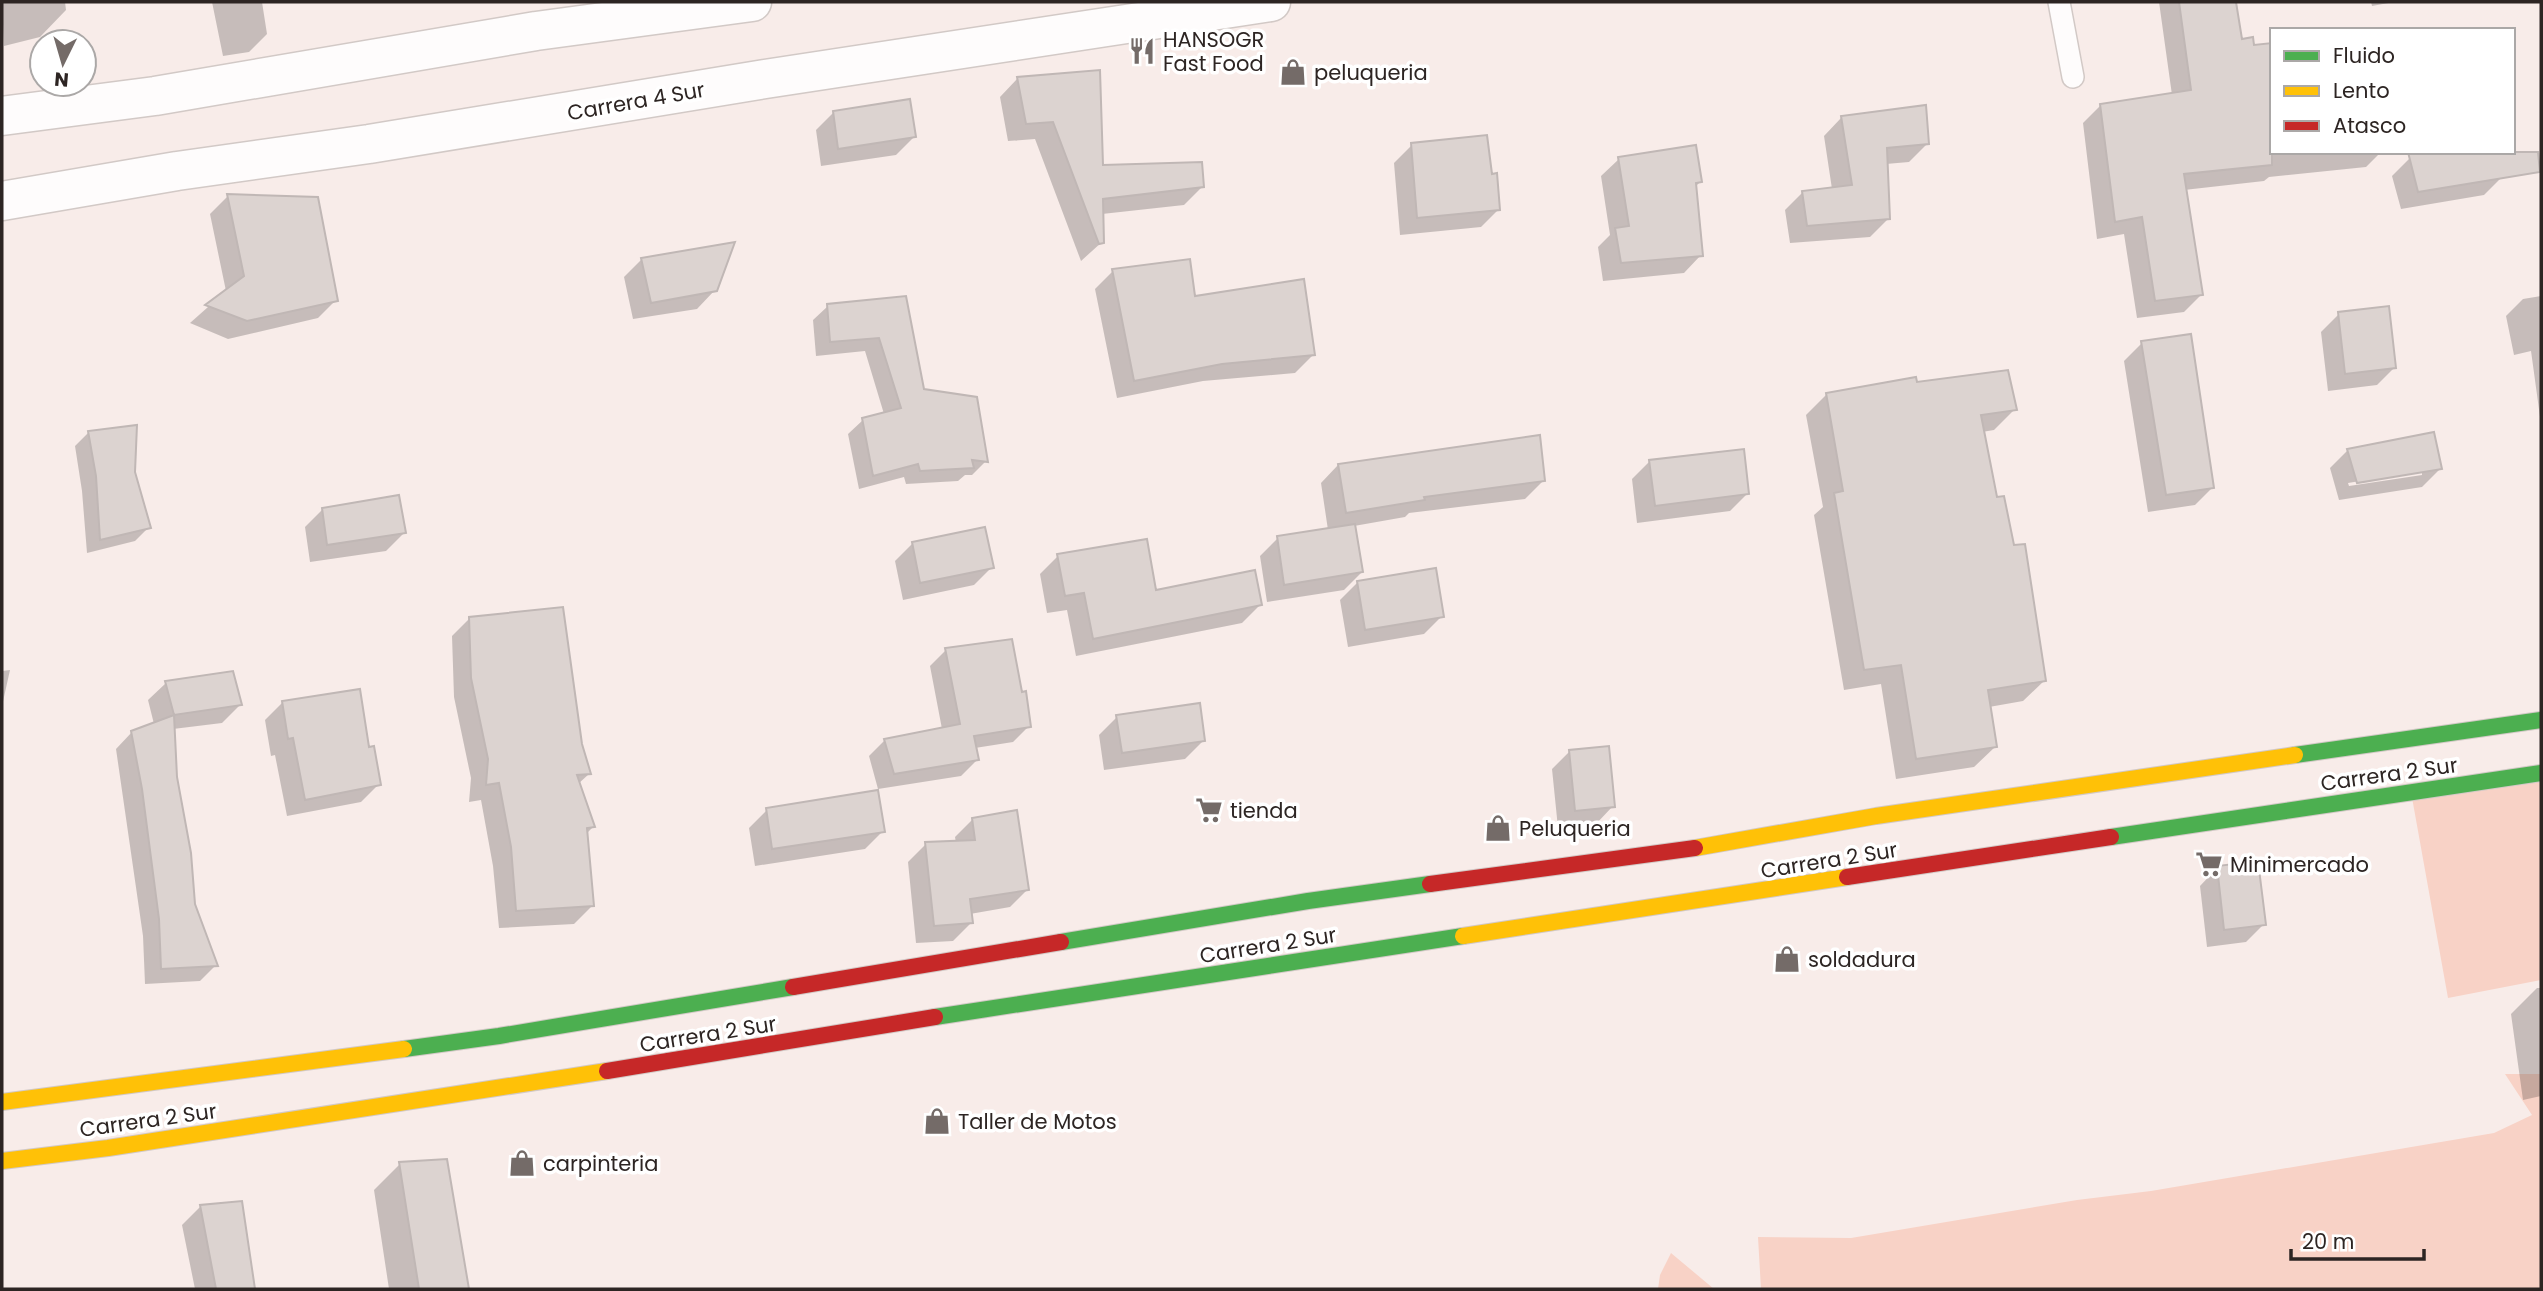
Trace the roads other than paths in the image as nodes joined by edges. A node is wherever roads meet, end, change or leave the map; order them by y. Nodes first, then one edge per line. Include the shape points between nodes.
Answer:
1 (752, 2) edge
2 (1271, 2) edge
3 (2059, 2) edge
4 (2073, 77) dead end
5 (2, 116) edge
6 (2, 201) edge
7 (2541, 720) edge
8 (2541, 772) edge
9 (2, 1102) edge
10 (2, 1161) edge

1 - 5 street via 536,31 155,96
2 - 6 street, Carrera 4 Sur
3 - 4 lane
7 - 9 street, Carrera 2 Sur via 2342,754 2274,759 1876,816 1670,852 1308,901 1175,929 499,1036
8 - 10 street, Carrera 2 Sur via 2350,793 1183,974 506,1088

